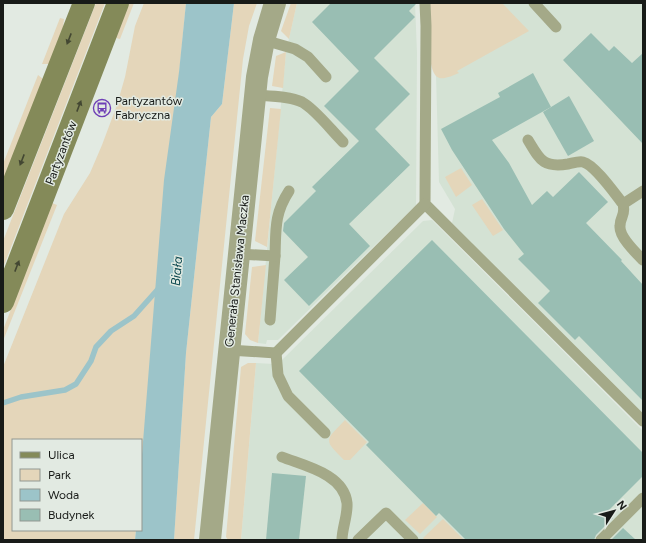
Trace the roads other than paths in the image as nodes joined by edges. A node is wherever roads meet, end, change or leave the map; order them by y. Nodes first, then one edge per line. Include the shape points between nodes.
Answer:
1 (84, 3) edge
2 (118, 3) edge
3 (275, 3) edge
4 (425, 3) edge
5 (534, 3) edge
6 (556, 27) dead end
7 (264, 40) junction
8 (326, 78) dead end
9 (255, 95) junction
10 (528, 140) dead end
11 (343, 142) dead end
12 (289, 191) dead end
13 (643, 191) edge
14 (426, 204) junction
15 (623, 204) junction
16 (3, 209) edge
17 (239, 254) junction
18 (275, 256) junction
19 (643, 260) edge
20 (3, 302) edge
21 (270, 320) dead end
22 (229, 350) junction
23 (276, 353) junction
24 (643, 421) edge
25 (324, 433) dead end
26 (282, 457) dead end
27 (643, 498) edge
28 (210, 540) edge
29 (342, 540) edge
30 (358, 540) edge
31 (413, 540) edge
32 (601, 540) edge

1 -> 16 main road
20 -> 2 main road, Partyzantów
3 - 7 street, Generała Stanisława Maczka
4 - 14 lane
5 - 6 lane
7 - 8 lane via 296,49 308,57
7 - 9 street, Generała Stanisława Maczka
9 - 11 lane via 302,102
9 - 17 street, Generała Stanisława Maczka
10 - 15 lane via 545,163 555,166 583,162 592,166
12 - 18 lane via 279,210
13 - 15 lane
14 - 23 lane
14 - 24 lane
15 - 19 lane via 625,212 620,226 622,235
17 - 18 lane
17 - 22 street, Generała Stanisława Maczka
18 - 21 lane
22 - 23 lane
22 - 28 street, Generała Stanisława Maczka
23 - 25 lane via 278,375 288,396
26 - 29 lane via 328,475 342,488 347,504
27 - 32 lane
30 - 31 lane via 386,513

